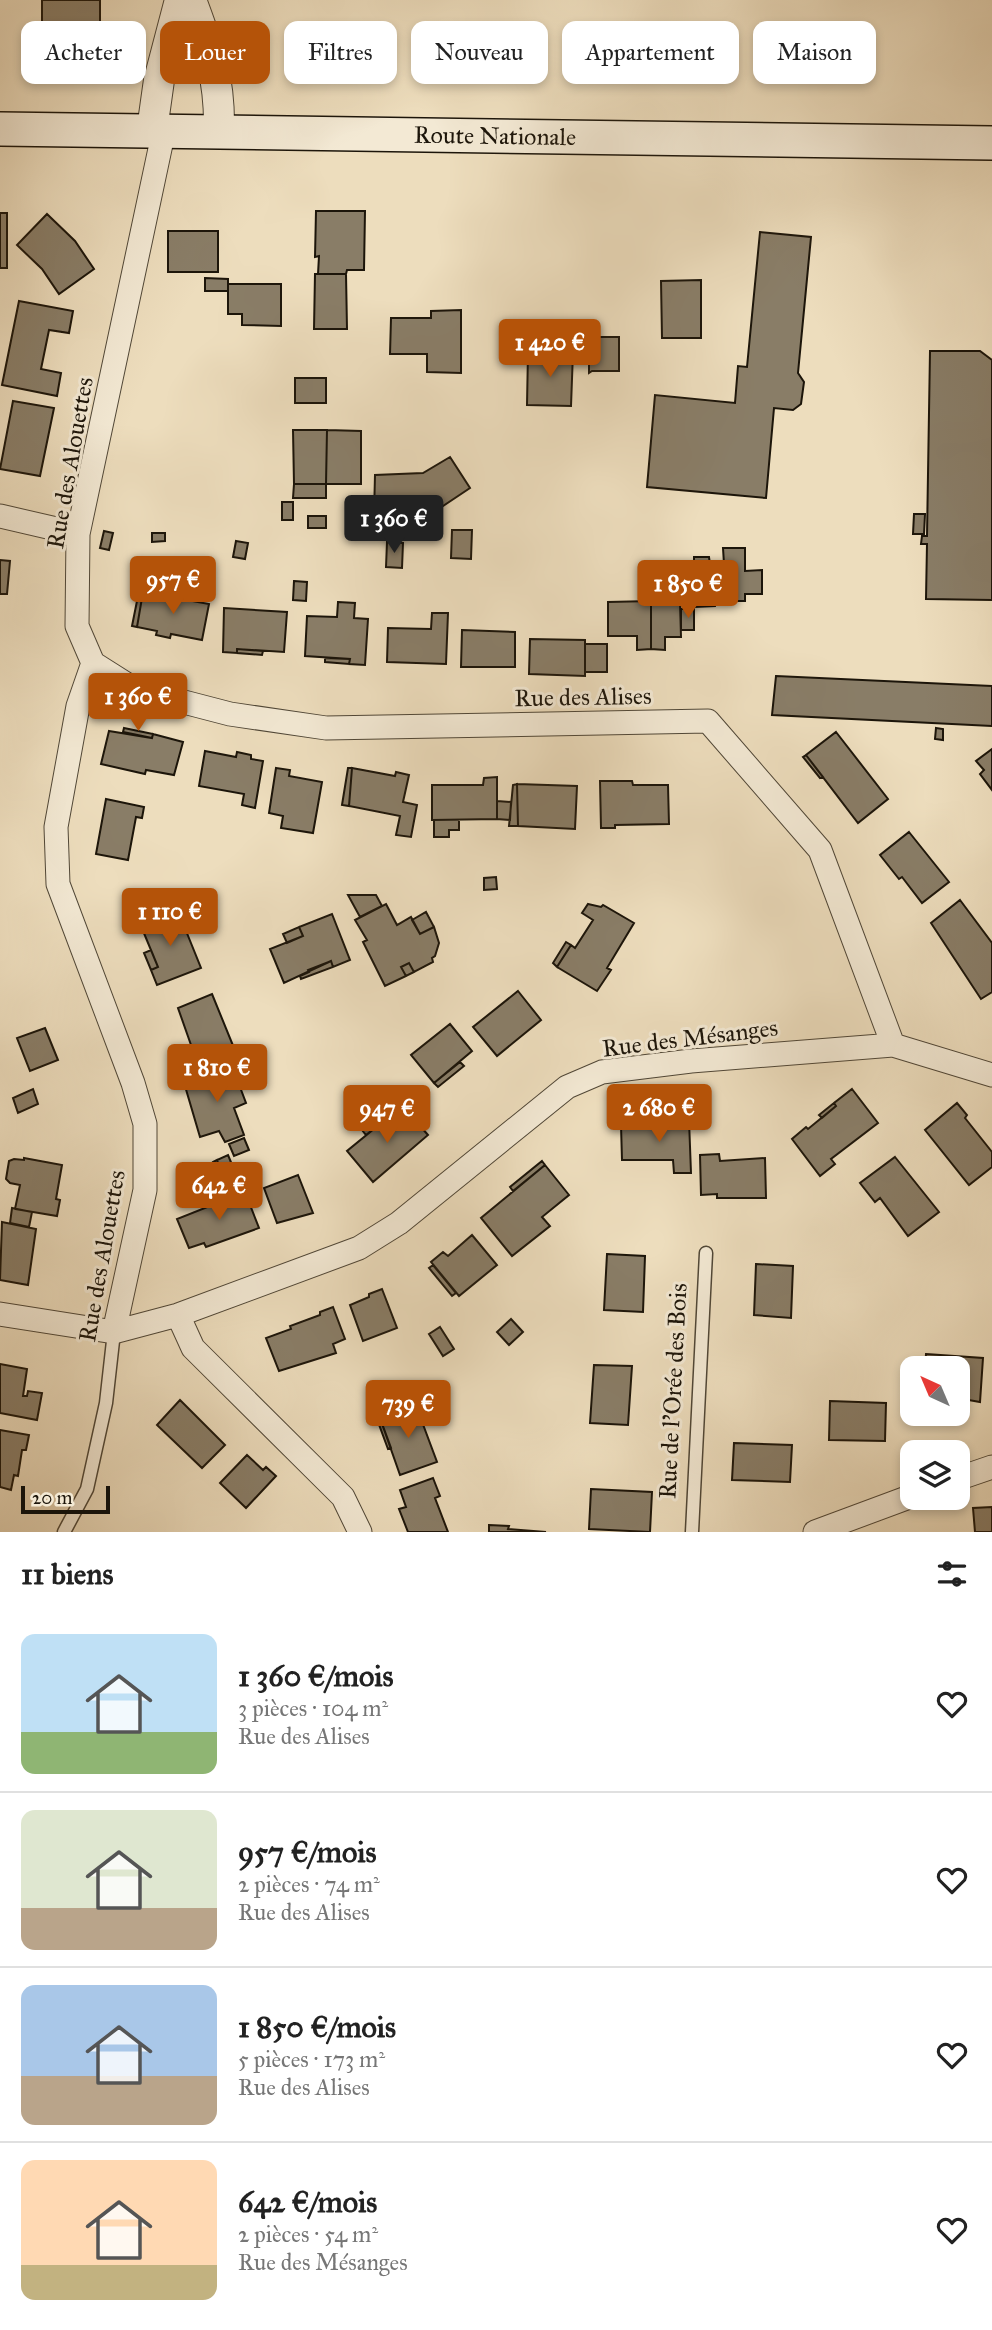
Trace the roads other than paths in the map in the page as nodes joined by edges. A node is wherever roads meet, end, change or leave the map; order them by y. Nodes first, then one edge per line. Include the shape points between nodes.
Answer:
1 (180, 0) edge
2 (191, 0) edge
3 (0, 129) edge
4 (158, 130) junction
5 (219, 130) junction
6 (992, 143) edge
7 (0, 516) edge
8 (78, 534) junction
9 (93, 663) junction
10 (893, 1045) junction
11 (992, 1076) edge
12 (706, 1252) dead end
13 (0, 1314) edge
14 (178, 1315) junction
15 (114, 1332) junction
16 (992, 1466) edge
17 (970, 1474) edge
18 (900, 1500) edge
19 (64, 1532) edge
20 (360, 1532) edge
21 (692, 1532) edge
22 (815, 1532) edge

1 - 4 street via 159,80
2 - 5 street via 217,81
3 - 4 main road, Route Nationale
4 - 5 main road, Route Nationale
4 - 8 street, Rue des Alouettes
5 - 6 main road, Route Nationale
7 - 8 street
8 - 9 street, Rue des Alouettes via 77,626
9 - 10 street, Rue des Alises via 134,689 230,714 326,728 708,721 820,850
9 - 15 street, Rue des Alouettes via 78,706 56,827 58,884 145,1124 145,1190
10 - 11 street, Rue des Mésanges
10 - 14 street, Rue des Mésanges via 602,1072 568,1087 399,1223 359,1248
12 - 21 lane, Rue de l'Orée des Bois
13 - 15 street, Rue des Mésanges
14 - 15 street, Rue des Mésanges
14 - 20 street via 193,1348 343,1497
15 - 19 lane, Rue des Alouettes via 106,1403 87,1489
16 - 17 street
18 - 22 street

